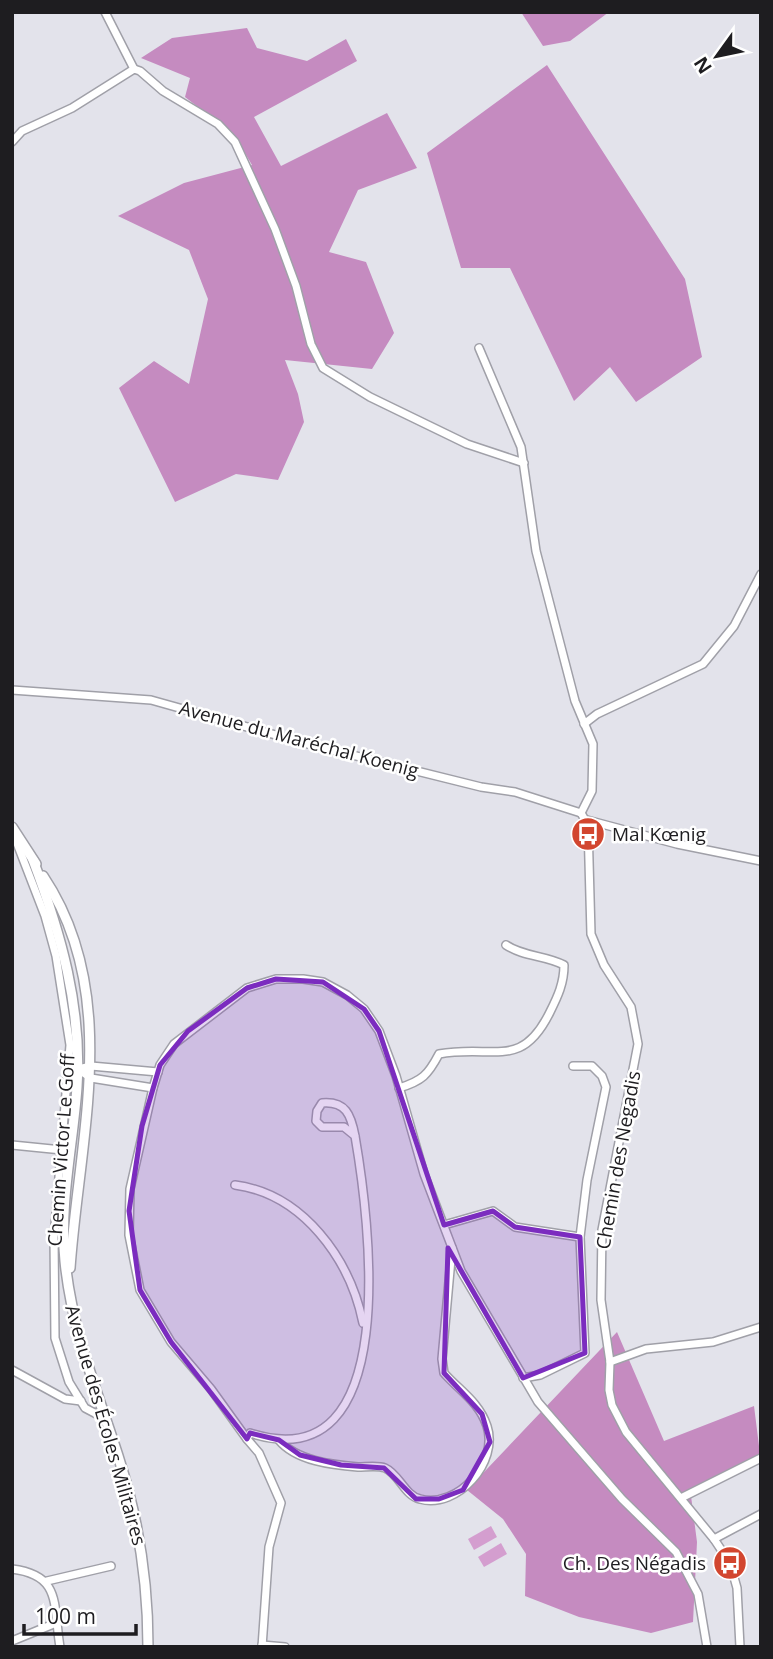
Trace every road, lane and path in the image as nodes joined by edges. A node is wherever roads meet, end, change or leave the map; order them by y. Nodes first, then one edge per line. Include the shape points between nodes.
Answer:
1 (105, 12) edge
2 (134, 69) junction
3 (12, 142) edge
4 (479, 348) dead end
5 (524, 463) junction
6 (761, 574) edge
7 (12, 690) edge
8 (584, 724) junction
9 (584, 816) junction
10 (12, 829) edge
11 (33, 860) junction
12 (761, 861) edge
13 (506, 945) dead end
14 (91, 1066) junction
15 (573, 1066) dead end
16 (78, 1069) junction
17 (158, 1072) junction
18 (91, 1078) junction
19 (153, 1088) junction
20 (399, 1088) junction
21 (355, 1136) junction
22 (12, 1145) edge
23 (62, 1150) junction
24 (235, 1185) dead end
25 (444, 1225) junction
26 (580, 1237) junction
27 (452, 1247) junction
28 (68, 1287) junction
29 (761, 1328) edge
30 (365, 1335) junction
31 (610, 1362) junction
32 (12, 1370) edge
33 (523, 1378) junction
34 (81, 1401) junction
35 (104, 1418) junction
36 (247, 1439) junction
37 (279, 1440) junction
38 (761, 1458) edge
39 (681, 1498) junction
40 (761, 1514) edge
41 (714, 1539) junction
42 (111, 1566) dead end
43 (12, 1569) edge
44 (47, 1581) junction
45 (56, 1623) junction
46 (12, 1641) edge
47 (262, 1646) edge
48 (60, 1647) edge
49 (148, 1647) edge
50 (285, 1647) edge
51 (707, 1647) edge
52 (740, 1647) edge

1 - 2 street
2 - 3 street via 72,108 22,131
2 - 5 street via 218,124 235,142 275,229 311,344 323,368 370,397 467,444
4 - 5 street
5 - 8 street via 536,551
6 - 8 street via 734,626 703,664
7 - 9 street, Avenue du Maréchal Koenig via 151,700 304,743 515,792
8 - 9 street via 593,744 593,780
9 - 12 street, Avenue du Maréchal Koenig via 677,844
9 - 31 street, Chemin des Negadis via 591,934 599,956 631,1007 638,1044 602,1230 601,1300
10 - 11 street, Avenue des Écoles Militaires
10 - 23 street, Chemin Victor Le Goff via 45,916 70,1045
11 - 14 street, Avenue des Écoles Militaires via 62,910 78,956 87,996
11 - 16 street, Avenue des Écoles Militaires via 67,964
13 - 20 street via 564,965 563,985 534,1041 522,1049 439,1054 428,1075
14 - 16 street
14 - 17 street
14 - 18 street, Avenue des Écoles Militaires
15 - 26 street via 593,1066 606,1087
16 - 18 street
16 - 28 street, Avenue des Écoles Militaires via 64,1222
17 - 19 street
17 - 20 street via 174,1044 247,988 276,979 303,979 323,982 364,1010 379,1031
18 - 19 street
18 - 28 street, Avenue des Écoles Militaires
19 - 36 street via 130,1188 129,1235 140,1290 171,1342
20 - 25 street
21 - 21 street via 344,1107 322,1102 316,1121 322,1127 344,1127
21 - 30 street via 368,1244
22 - 23 street
23 - 34 street, Chemin Victor Le Goff via 54,1250 55,1338 69,1382
24 - 30 street via 273,1194 316,1228 343,1266
25 - 26 street via 493,1211 515,1227
25 - 27 street
26 - 33 street via 585,1353 540,1375
27 - 33 street via 470,1288
27 - 37 street via 444,1373 465,1391 488,1427 490,1442 475,1476 463,1490 428,1501 416,1499 384,1468 325,1462 290,1451
28 - 35 street, Avenue des Écoles Militaires via 80,1347
29 - 31 street via 713,1342 646,1349
30 - 37 street via 358,1382 338,1415 310,1434
31 - 39 street, Chemin des Negadis via 609,1390 618,1419
32 - 34 street via 65,1399
33 - 51 street via 588,1460 676,1552 698,1594
34 - 35 street, Chemin Victor Le Goff
35 - 49 street, Avenue des Écoles Militaires via 140,1540 148,1593
36 - 37 street via 250,1433
36 - 47 street via 259,1453 281,1503 269,1547
38 - 39 street
39 - 41 street, Chemin des Negadis
40 - 41 street
41 - 52 street, Chemin des Negadis via 734,1574
42 - 44 street
43 - 44 street
44 - 45 street
45 - 46 street
45 - 48 street
47 - 50 street

